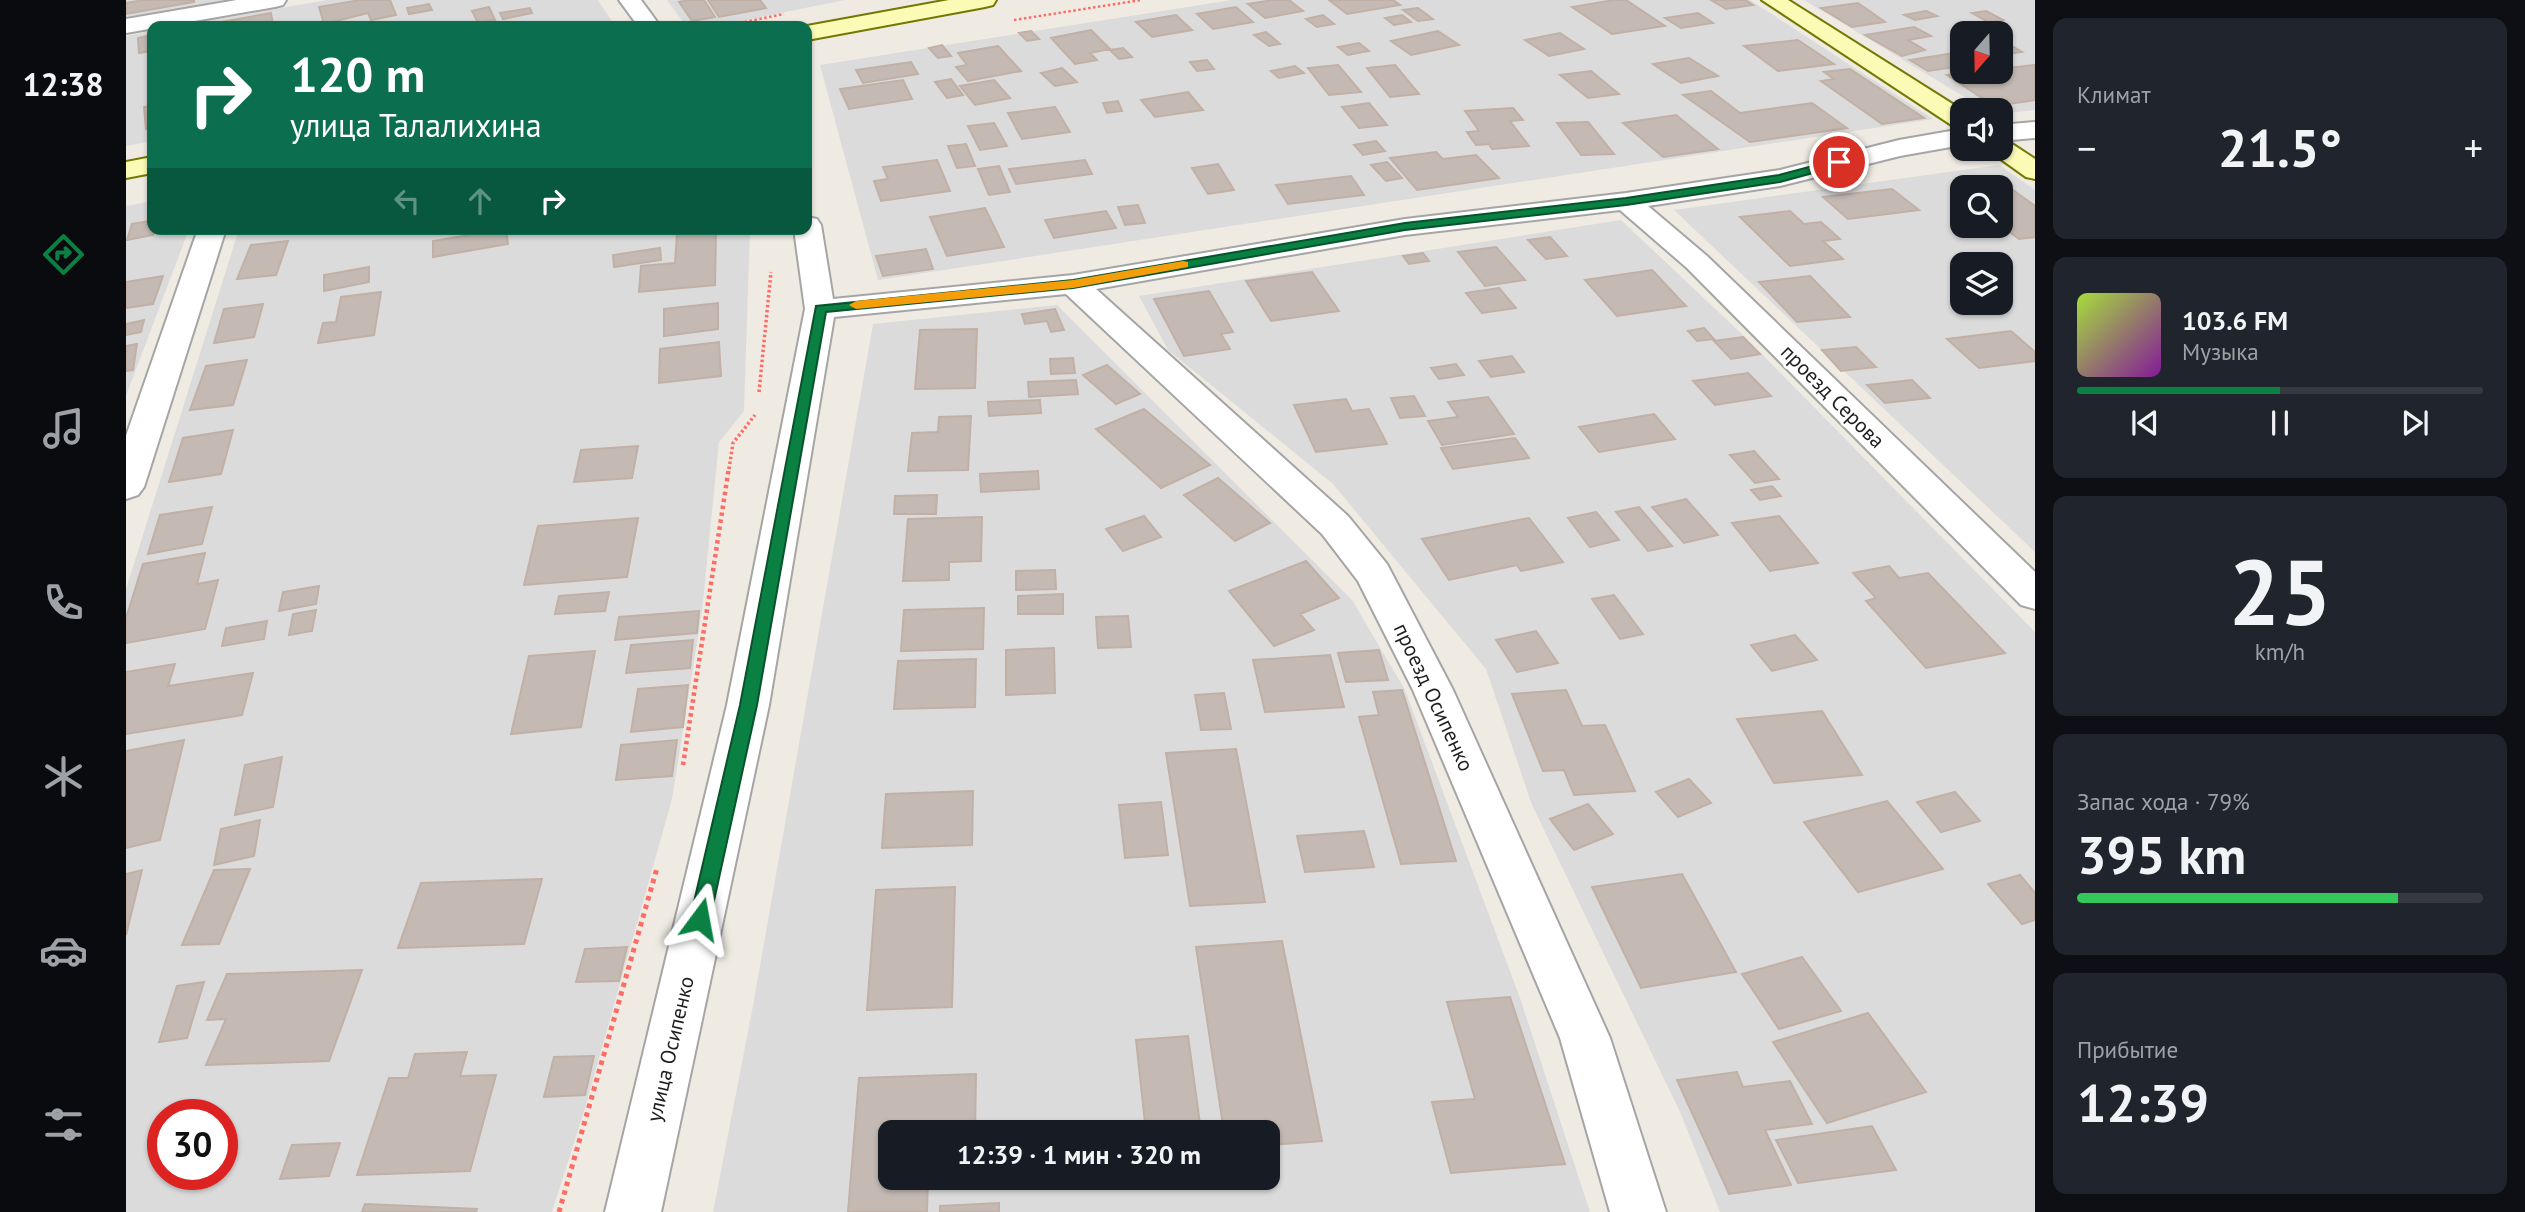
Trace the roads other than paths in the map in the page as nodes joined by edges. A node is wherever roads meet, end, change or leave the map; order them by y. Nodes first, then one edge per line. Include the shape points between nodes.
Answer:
1 (275, 0) edge
2 (630, 0) edge
3 (985, 0) edge
4 (1773, 0) edge
5 (155, 21) edge
6 (645, 21) edge
7 (147, 22) edge
8 (126, 26) edge
9 (812, 32) edge
10 (1950, 113) edge
11 (2035, 130) edge
12 (2013, 132) edge
13 (1950, 139) edge
14 (2013, 155) edge
15 (147, 166) edge
16 (126, 170) edge
17 (2035, 171) edge
18 (1626, 201) junction
19 (210, 235) edge
20 (809, 235) edge
21 (1073, 284) junction
22 (820, 309) junction
23 (126, 487) edge
24 (2035, 595) edge
25 (633, 1212) edge
26 (1639, 1212) edge

1 - 5 street
2 - 6 street
3 - 9 street
4 - 10 street
7 - 8 street
11 - 12 street
13 - 18 street via 1780,178
14 - 17 street
15 - 16 street
18 - 21 street via 1405,227
18 - 24 street, проезд Серова via 1697,262
19 - 23 street
20 - 22 street, улица Осипенко
21 - 22 street
21 - 26 street, проезд Осипенко via 1335,525 1374,574 1433,690 1585,1038
22 - 25 street, улица Осипенко via 748,705

